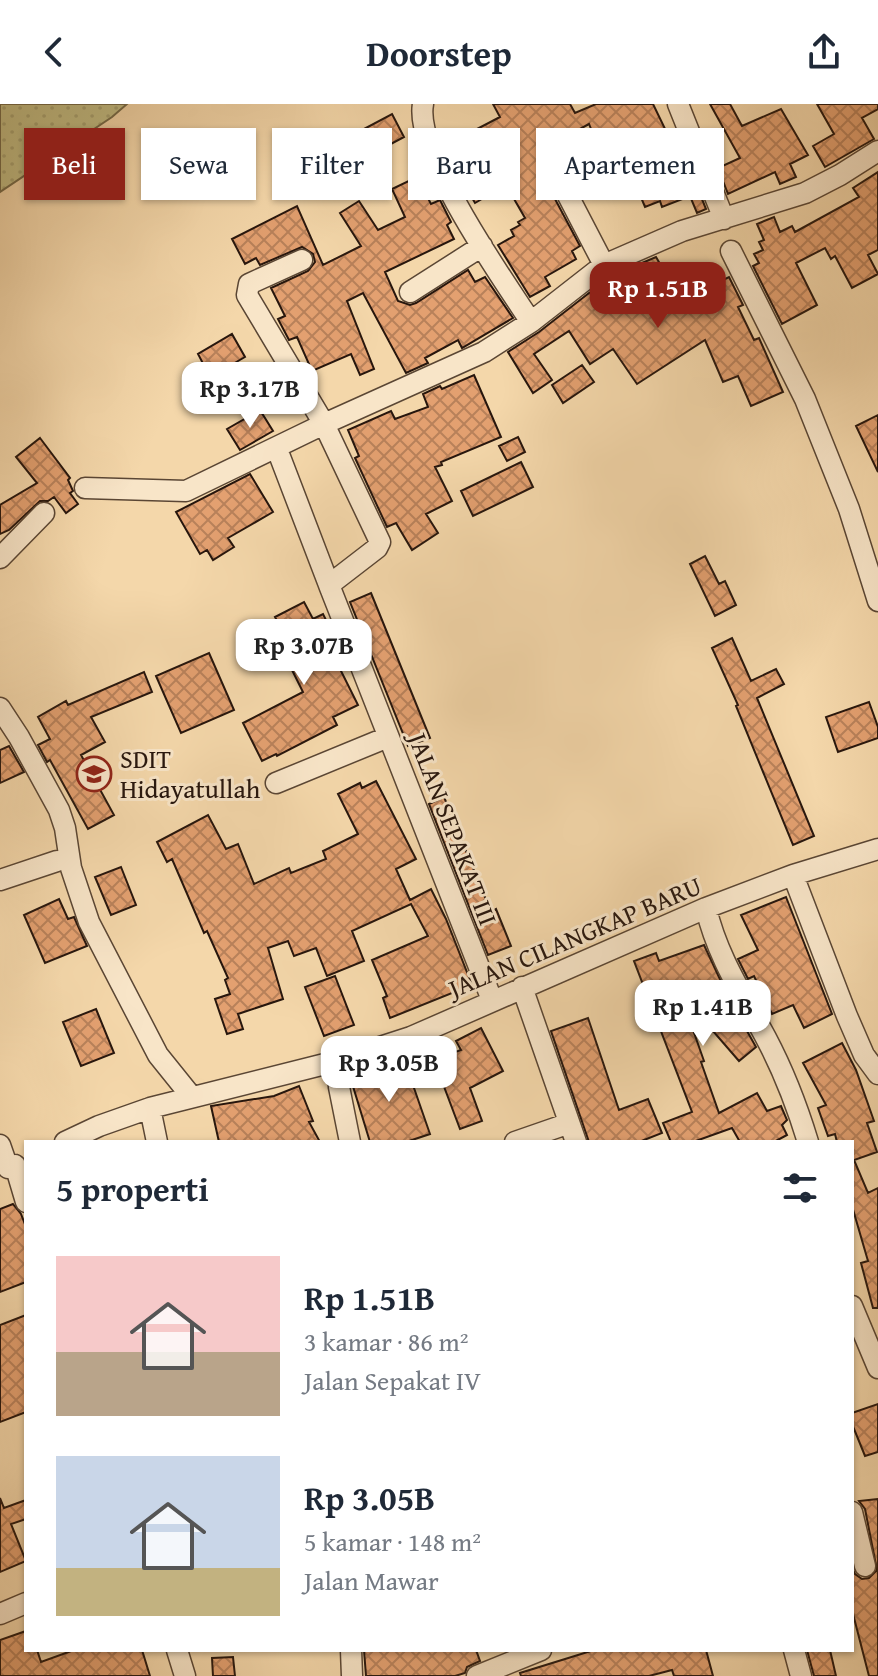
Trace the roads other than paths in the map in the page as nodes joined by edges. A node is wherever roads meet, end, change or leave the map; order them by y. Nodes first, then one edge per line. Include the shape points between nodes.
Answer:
1 (423, 104) edge
2 (678, 104) edge
3 (878, 151) edge
4 (570, 200) edge
5 (724, 219) junction
6 (482, 246) junction
7 (731, 251) dead end
8 (302, 260) dead end
9 (604, 265) junction
10 (410, 292) dead end
11 (531, 322) junction
12 (324, 424) junction
13 (277, 449) junction
14 (85, 488) dead end
15 (44, 513) dead end
16 (0, 558) edge
17 (329, 585) junction
18 (878, 601) edge
19 (0, 708) edge
20 (388, 737) junction
21 (276, 783) dead end
22 (878, 849) edge
23 (57, 861) dead end
24 (793, 875) junction
25 (0, 880) edge
26 (706, 908) junction
27 (519, 989) junction
28 (492, 1000) junction
29 (337, 1061) junction
30 (878, 1074) edge
31 (191, 1096) junction
32 (150, 1108) junction
33 (570, 1136) edge
34 (69, 1140) edge
35 (157, 1140) edge
36 (350, 1140) edge
37 (533, 1140) edge
38 (807, 1140) edge
39 (0, 1145) edge
40 (12, 1166) edge
41 (24, 1197) edge
42 (854, 1311) edge
43 (878, 1368) edge
44 (854, 1520) edge
45 (865, 1566) edge
46 (24, 1604) edge
47 (0, 1614) edge
48 (178, 1652) edge
49 (351, 1652) edge
50 (530, 1652) edge
51 (795, 1652) edge
52 (500, 1672) edge
53 (185, 1676) edge
54 (352, 1676) edge
55 (477, 1676) edge
56 (801, 1676) edge

1 - 6 street via 420,118 434,160
2 - 5 street
3 - 5 street via 805,193
4 - 9 street
5 - 9 street
6 - 10 street
6 - 11 street
7 - 18 street via 805,399
8 - 12 street via 257,280 247,295
9 - 11 street
11 - 12 street via 484,352
12 - 13 street
12 - 17 street via 380,542
13 - 14 street via 186,491
13 - 17 street, JALAN SEPAKAT III
15 - 16 street
17 - 20 street, JALAN SEPAKAT III
19 - 31 street via 59,810 89,922 158,1055
20 - 21 street
20 - 28 street, JALAN SEPAKAT III
22 - 24 street, JALAN CILANGKAP BARU
23 - 25 street
24 - 26 street, JALAN CILANGKAP BARU
24 - 30 street via 847,1016
26 - 27 street, JALAN CILANGKAP BARU
26 - 38 street via 733,981 794,1096
27 - 28 street, JALAN CILANGKAP BARU
27 - 33 street
28 - 29 street, JALAN CILANGKAP BARU via 411,1037
29 - 31 street, JALAN CILANGKAP BARU
29 - 36 street
31 - 32 street, JALAN CILANGKAP BARU
32 - 34 street, JALAN CILANGKAP BARU
32 - 35 street
33 - 37 street
39 - 40 street
40 - 41 street
42 - 43 street
44 - 45 street
46 - 47 street
48 - 53 street
49 - 54 street
50 - 52 street
51 - 56 street
52 - 55 street

